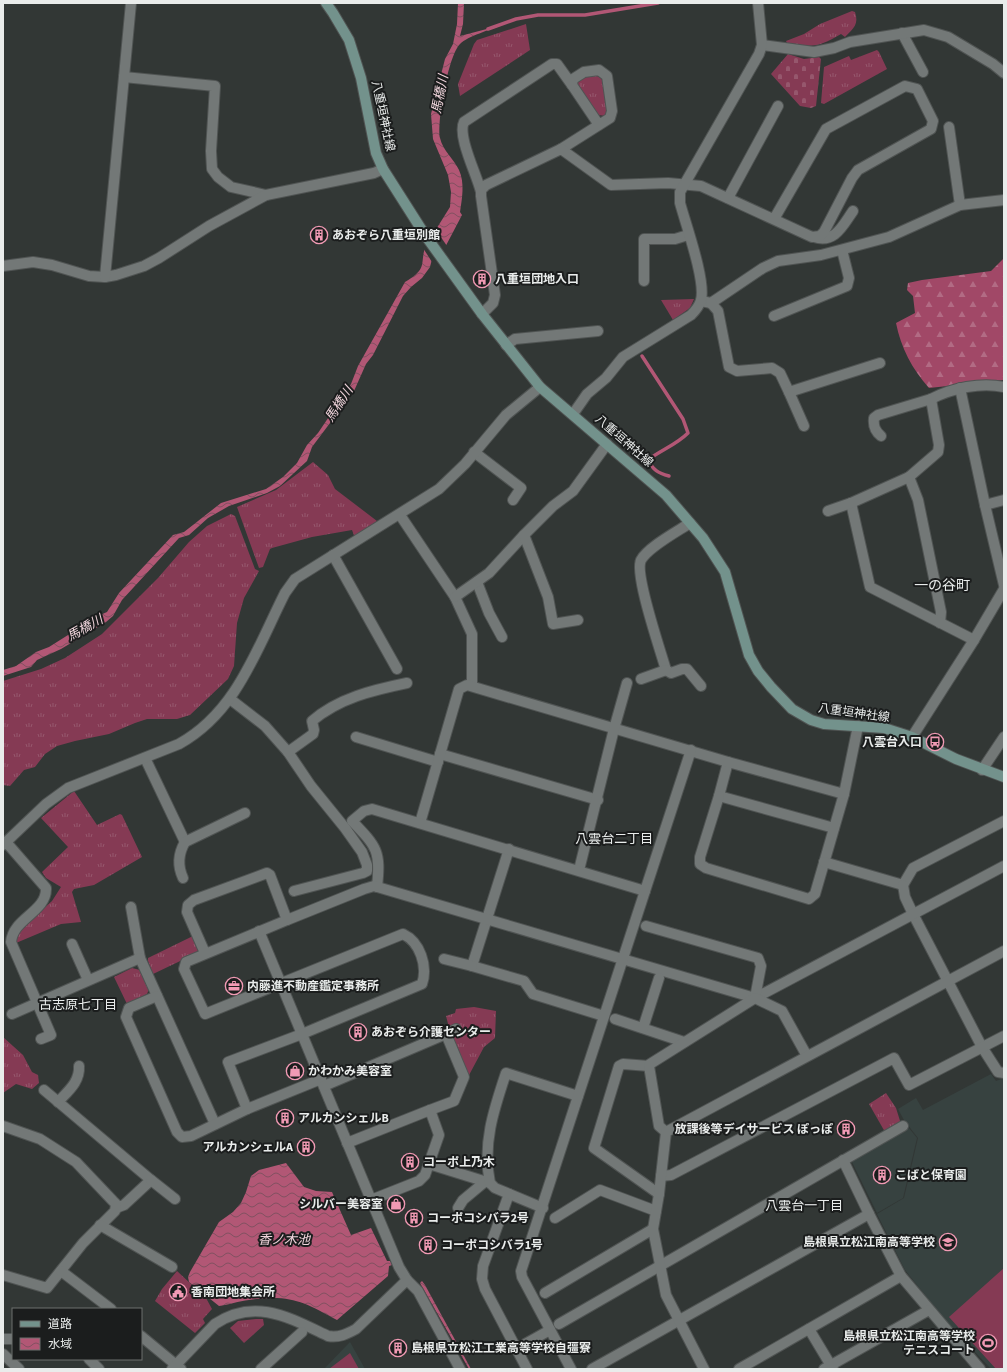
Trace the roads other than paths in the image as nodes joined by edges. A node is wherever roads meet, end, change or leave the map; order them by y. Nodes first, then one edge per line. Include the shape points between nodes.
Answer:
1 (131, 3) edge
2 (326, 3) edge
3 (758, 3) edge
4 (902, 33) junction
5 (762, 45) junction
6 (923, 72) dead end
7 (1004, 73) edge
8 (124, 77) junction
9 (572, 85) junction
10 (778, 106) dead end
11 (599, 125) junction
12 (950, 127) dead end
13 (561, 149) junction
14 (383, 168) junction
15 (684, 185) junction
16 (481, 192) junction
17 (266, 195) junction
18 (728, 198) junction
19 (1004, 200) edge
20 (960, 205) junction
21 (852, 211) dead end
22 (774, 219) junction
23 (688, 235) junction
24 (812, 237) junction
25 (842, 250) junction
26 (3, 266) edge
27 (105, 277) junction
28 (644, 281) dead end
29 (706, 302) junction
30 (482, 314) junction
31 (774, 316) dead end
32 (598, 331) dead end
33 (506, 345) junction
34 (880, 363) dead end
35 (540, 387) junction
36 (1004, 387) edge
37 (960, 388) junction
38 (789, 392) junction
39 (931, 398) junction
40 (572, 414) junction
41 (804, 426) dead end
42 (881, 436) dead end
43 (607, 444) junction
44 (474, 452) junction
45 (909, 477) junction
46 (513, 500) dead end
47 (1004, 500) edge
48 (851, 504) junction
49 (985, 505) junction
50 (828, 511) dead end
51 (400, 515) junction
52 (690, 523) junction
53 (524, 535) junction
54 (333, 555) junction
55 (477, 582) junction
56 (1004, 585) edge
57 (1004, 589) edge
58 (455, 597) junction
59 (578, 620) dead end
60 (940, 623) junction
61 (502, 637) dead end
62 (974, 640) junction
63 (397, 669) dead end
64 (666, 670) junction
65 (641, 679) dead end
66 (407, 683) dead end
67 (628, 683) dead end
68 (472, 685) junction
69 (701, 686) dead end
70 (230, 699) junction
71 (858, 726) junction
72 (614, 728) junction
73 (1004, 736) edge
74 (356, 737) dead end
75 (912, 738) junction
76 (691, 750) junction
77 (288, 752) junction
78 (145, 758) junction
79 (439, 758) junction
80 (728, 762) junction
81 (982, 770) junction
82 (1004, 777) edge
83 (844, 794) junction
84 (719, 796) junction
85 (598, 800) junction
86 (245, 813) dead end
87 (1004, 821) edge
88 (420, 823) junction
89 (349, 824) junction
90 (834, 828) junction
91 (185, 842) junction
92 (5, 844) edge
93 (509, 849) junction
94 (824, 862) junction
95 (1004, 866) edge
96 (579, 870) junction
97 (183, 878) dead end
98 (903, 885) junction
99 (377, 887) junction
100 (645, 891) junction
101 (294, 892) dead end
102 (131, 907) dead end
103 (913, 914) junction
104 (287, 920) junction
105 (488, 920) junction
106 (646, 926) dead end
107 (259, 931) junction
108 (72, 944) dead end
109 (1004, 951) edge
110 (205, 953) junction
111 (140, 958) junction
112 (444, 959) dead end
113 (622, 959) junction
114 (472, 966) junction
115 (659, 978) dead end
116 (88, 980) junction
117 (948, 980) junction
118 (281, 984) junction
119 (157, 996) junction
120 (755, 998) junction
121 (36, 1003) junction
122 (12, 1014) dead end
123 (604, 1016) junction
124 (615, 1019) dead end
125 (643, 1028) junction
126 (456, 1029) dead end
127 (302, 1034) junction
128 (446, 1034) junction
129 (1004, 1036) edge
130 (41, 1039) dead end
131 (684, 1042) junction
132 (982, 1048) junction
133 (807, 1056) junction
134 (79, 1066) dead end
135 (648, 1066) junction
136 (1004, 1073) edge
137 (322, 1082) junction
138 (44, 1090) dead end
139 (578, 1096) junction
140 (58, 1102) junction
141 (248, 1109) junction
142 (430, 1110) junction
143 (215, 1124) junction
144 (3, 1126) edge
145 (902, 1126) dead end
146 (666, 1132) junction
147 (347, 1143) junction
148 (843, 1160) junction
149 (429, 1164) junction
150 (661, 1176) junction
151 (152, 1180) junction
152 (488, 1182) junction
153 (509, 1194) junction
154 (659, 1194) junction
155 (175, 1199) dead end
156 (371, 1200) junction
157 (116, 1208) junction
158 (458, 1208) dead end
159 (543, 1208) junction
160 (656, 1211) junction
161 (869, 1214) junction
162 (555, 1218) dead end
163 (100, 1225) junction
164 (653, 1229) junction
165 (661, 1264) junction
166 (172, 1267) dead end
167 (61, 1271) junction
168 (3, 1275) edge
169 (901, 1276) junction
170 (407, 1280) junction
171 (545, 1293) dead end
172 (110, 1308) edge
173 (929, 1310) junction
174 (679, 1320) junction
175 (560, 1324) dead end
176 (809, 1329) junction
177 (550, 1330) junction
178 (302, 1332) dead end
179 (142, 1337) edge
180 (525, 1344) dead end
181 (3, 1354) edge
182 (89, 1360) edge
183 (176, 1368) edge
184 (829, 1368) edge
185 (19, 1369) edge
186 (99, 1369) edge
187 (261, 1369) edge
188 (460, 1369) edge
189 (528, 1369) edge
190 (571, 1369) edge
191 (592, 1369) edge
192 (704, 1369) edge
193 (739, 1369) edge
194 (980, 1369) edge

1 - 8 street
2 - 14 main road, 八重垣神社線 via 349,40 361,78 376,152
3 - 5 street
4 - 5 street via 850,42 814,52
4 - 6 street
4 - 7 street via 924,30 948,37
5 - 15 street
8 - 17 street via 215,86 212,169 231,187
8 - 27 street
9 - 11 street
9 - 11 street via 574,79 584,72 598,70 607,76 612,113 610,118
9 - 16 street via 557,64 552,64 464,122 462,137 478,177
10 - 18 street
11 - 13 street
12 - 20 street
13 - 15 street via 611,185
13 - 16 street via 486,185
14 - 17 street via 374,173
14 - 30 main road, 八重垣神社線 via 426,237
15 - 18 street via 701,186
15 - 23 street via 679,198
16 - 30 street via 495,295 493,303
17 - 27 street via 149,263 129,272
18 - 22 street
19 - 20 street
20 - 25 street via 889,237
21 - 24 street via 835,235 824,239
22 - 24 street
22 - 24 street via 826,129 905,86 917,89 933,121 931,129 858,170 824,232 820,236
23 - 28 street via 675,239 644,239
23 - 29 street
25 - 29 street via 778,261
25 - 31 street via 850,278 847,286
26 - 27 street via 33,262 89,276
29 - 38 street via 718,311 728,367 737,371 772,368 780,373
29 - 40 street via 691,315 623,358 606,378 587,394
30 - 33 main road, 八重垣神社線
32 - 33 street via 515,338
33 - 35 main road, 八重垣神社線
34 - 38 street
35 - 40 main road, 八重垣神社線
35 - 44 street via 506,416
36 - 37 street via 992,385
37 - 39 street
37 - 49 street
38 - 41 street
39 - 42 street via 874,418 874,428
39 - 45 street via 939,449
40 - 43 main road, 八重垣神社線
43 - 52 main road, 八重垣神社線 via 666,495
43 - 53 street via 574,491 553,506
44 - 46 street via 521,488
44 - 51 street via 439,489
45 - 48 street
45 - 60 street via 918,500 941,612
47 - 49 street
48 - 50 street
48 - 60 street via 870,587
49 - 56 street
51 - 54 street
51 - 58 street
52 - 64 street via 649,551 641,559 640,564 644,594
52 - 71 main road, 八重垣神社線 via 725,572 749,655 770,687 792,710 806,718 824,724
53 - 55 street via 489,573
53 - 59 street via 548,597 554,624
54 - 63 street
54 - 70 street via 304,572 289,587
55 - 58 street
55 - 61 street
57 - 62 street
58 - 68 street via 472,634
60 - 62 street
62 - 75 street
64 - 65 street
64 - 69 street via 672,673 687,669
66 - 77 street via 371,690 333,706 312,721 313,734
67 - 72 street
68 - 72 street
68 - 79 street via 459,689
70 - 77 street via 265,726
70 - 78 street via 191,737
71 - 75 main road, 八重垣神社線 via 884,728
71 - 83 street
72 - 76 street
72 - 85 street
73 - 81 street
74 - 79 street
75 - 81 main road, 八重垣神社線
76 - 80 street
76 - 100 street
77 - 89 street via 311,786
78 - 91 street
78 - 92 street via 68,788 46,804
79 - 85 street
79 - 88 street
80 - 83 street
80 - 84 street
81 - 82 main road, 八重垣神社線
83 - 90 street
84 - 90 street
84 - 94 street via 700,857 702,866 810,899 815,894
85 - 96 street
86 - 91 street
87 - 98 street via 913,868
88 - 89 street via 372,809 364,811
88 - 93 street
89 - 99 street via 369,839 378,855
89 - 101 street via 364,856 367,871
90 - 94 street
91 - 97 street via 179,858
92 - 121 street via 46,888 41,903 14,930 11,942
93 - 96 street
93 - 105 street
94 - 98 street
95 - 103 street
96 - 100 street
98 - 103 street via 905,897
99 - 104 street via 369,887
99 - 105 street
100 - 113 street
102 - 111 street
103 - 117 street
103 - 120 street
104 - 107 street
104 - 110 street via 267,873 194,900 188,905 186,912
105 - 113 street
105 - 114 street
106 - 120 street via 758,958 761,966
107 - 110 street
107 - 118 street
108 - 116 street
109 - 117 street
110 - 118 street via 186,962 184,969 205,1014
111 - 116 street
111 - 119 street
112 - 114 street
113 - 120 street
113 - 123 street
114 - 123 street via 524,981 533,994
115 - 125 street
116 - 121 street
117 - 132 street
117 - 133 street
118 - 127 street
118 - 127 street via 403,934 410,937 421,954 425,975 422,984
119 - 143 street
119 - 143 street via 129,1008 126,1017 177,1132 182,1137 191,1136
120 - 131 street
120 - 133 street via 782,1011
121 - 122 street
121 - 130 street via 51,1035
123 - 139 street
124 - 125 street
125 - 131 street
126 - 128 street
127 - 137 street
127 - 141 street via 228,1062
128 - 137 street
128 - 142 street via 464,1077 454,1101
129 - 132 street
131 - 135 street
132 - 136 street via 998,1072
132 - 150 street via 909,1085 894,1058 671,1175
133 - 146 street
134 - 140 street via 76,1082
135 - 146 street via 659,1126
135 - 154 street via 619,1066 594,1148
137 - 141 street
137 - 147 street
138 - 140 street
139 - 152 street via 506,1072 492,1114 487,1143
139 - 159 street
140 - 151 street
141 - 143 street
142 - 147 street
142 - 149 street via 439,1135
144 - 157 street via 40,1138 76,1162 113,1200
145 - 148 street
146 - 150 street
147 - 156 street
148 - 161 street
148 - 165 street
149 - 152 street
149 - 156 street via 422,1179
150 - 154 street
151 - 155 street
151 - 157 street via 124,1205
152 - 153 street
152 - 158 street via 463,1200
153 - 159 street
153 - 189 street via 483,1266 482,1279
154 - 160 street
156 - 170 street
157 - 163 street
159 - 177 street via 521,1274
160 - 162 street via 600,1190
160 - 164 street
161 - 169 street
161 - 174 street
163 - 166 street
163 - 167 street
164 - 165 street
164 - 171 street
165 - 174 street via 666,1295
165 - 175 street
167 - 168 street via 47,1288
167 - 172 street
169 - 173 street
169 - 176 street
170 - 183 street via 348,1334 328,1336 270,1312 241,1313 215,1324
170 - 188 street via 418,1291
173 - 184 street
173 - 194 street
174 - 191 street
174 - 192 street
176 - 184 street
176 - 193 street
177 - 180 street
177 - 190 street
178 - 187 street
179 - 183 street
181 - 185 street
182 - 186 street

